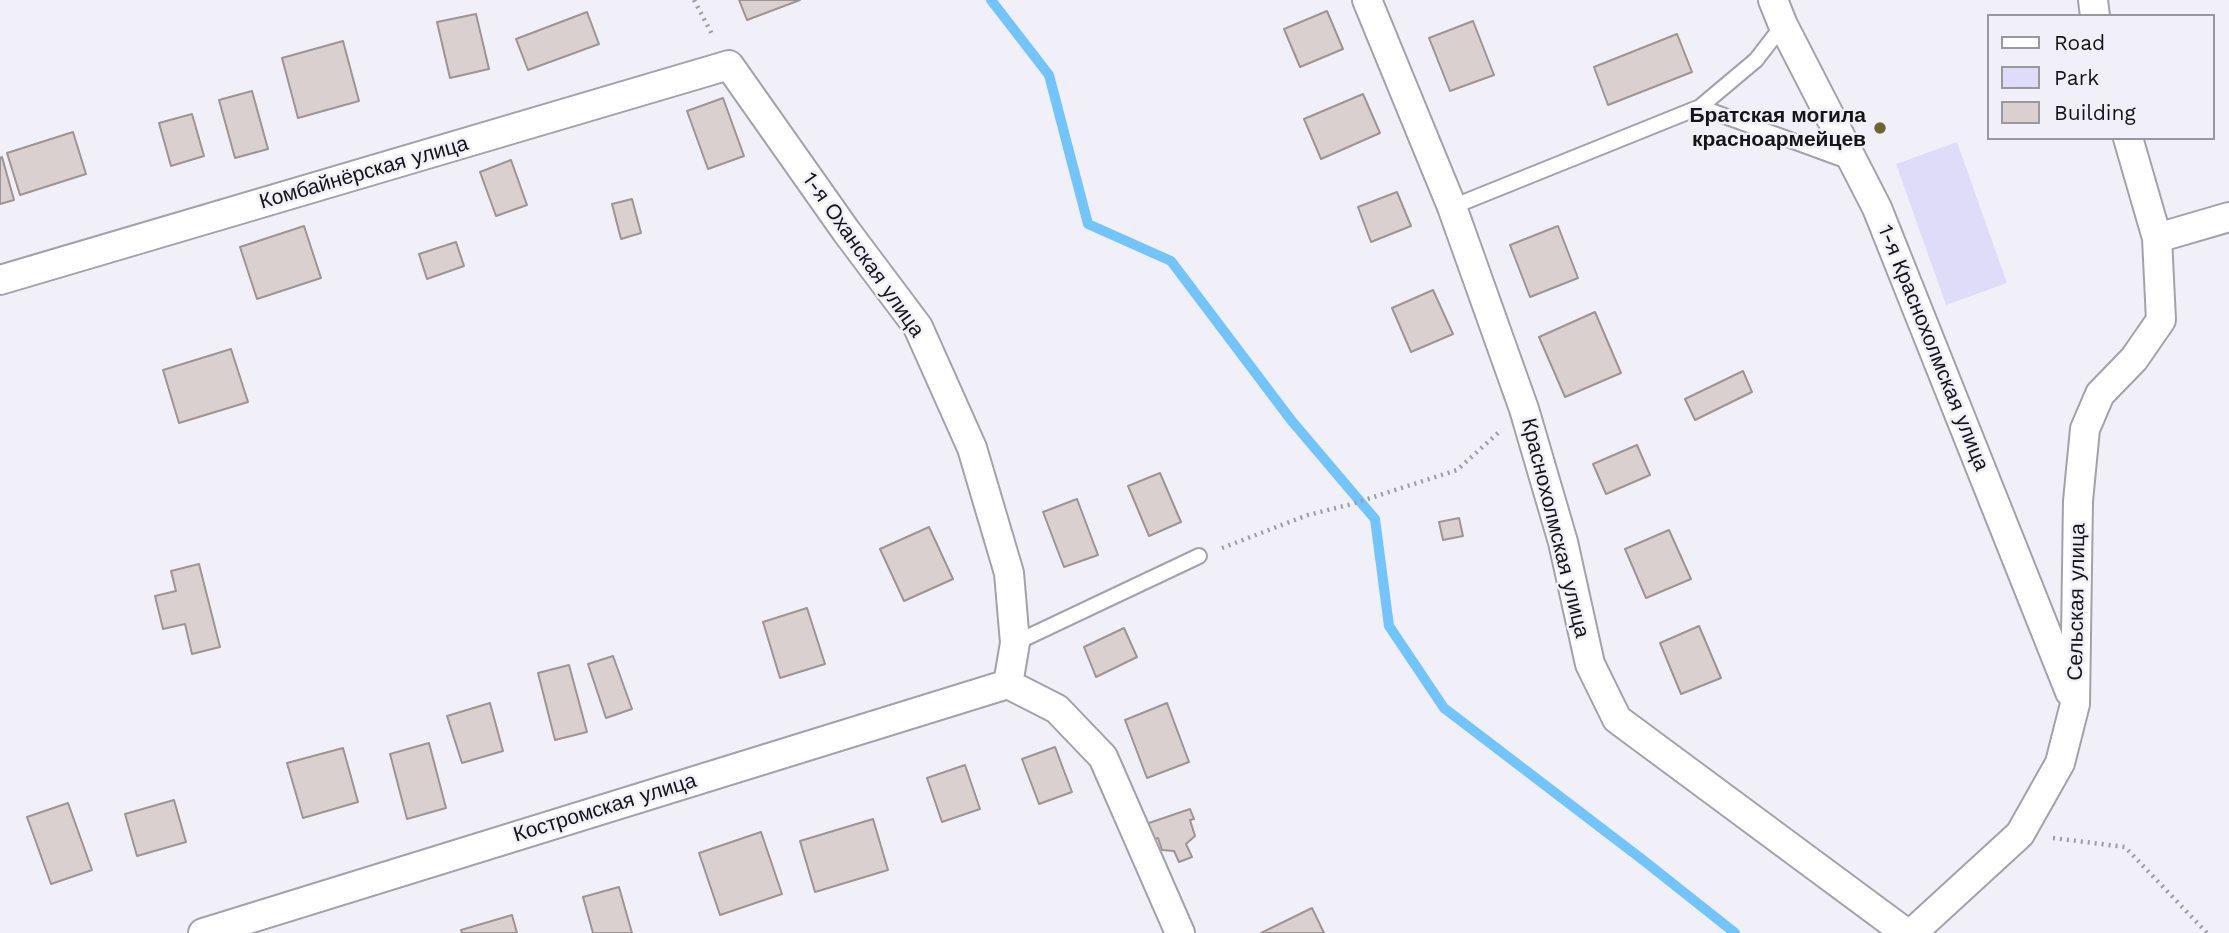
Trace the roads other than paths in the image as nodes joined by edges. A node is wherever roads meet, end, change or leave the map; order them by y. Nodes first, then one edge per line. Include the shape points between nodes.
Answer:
1 (1367, 0) edge
2 (1778, 12) edge
3 (729, 65) joint
4 (1699, 107) junction
5 (2129, 140) edge
6 (1855, 164) junction
7 (1452, 207) junction
8 (2229, 217) edge
9 (2157, 237) junction
10 (0, 280) edge
11 (1199, 556) road end
12 (1015, 643) junction
13 (1008, 684) junction
14 (2075, 704) junction
15 (203, 933) edge
16 (1180, 933) edge
17 (1909, 933) edge

1 - 7 street, Краснохолмская улица
2 - 4 lane via 1756,60
2 - 6 street, 1-я Краснохолмская улица
3 - 10 street, Комбайнёрская улица
3 - 12 street, 1-я Оханская улица via 918,327 972,448 1009,573
4 - 6 lane
4 - 7 lane
5 - 9 street, Сельская улица
6 - 14 street, 1-я Краснохолмская улица via 1877,208
7 - 17 street, Краснохолмская улица via 1524,409 1563,542 1590,664 1617,719
8 - 9 street
9 - 14 street, Сельская улица via 2161,320 2134,359 2100,394 2085,429 2078,501
11 - 12 lane
12 - 13 street, 1-я Оханская улица
13 - 15 street, Костромская улица
13 - 16 street via 1057,709 1103,757
14 - 17 street, Сельская улица via 2060,763 2020,834

